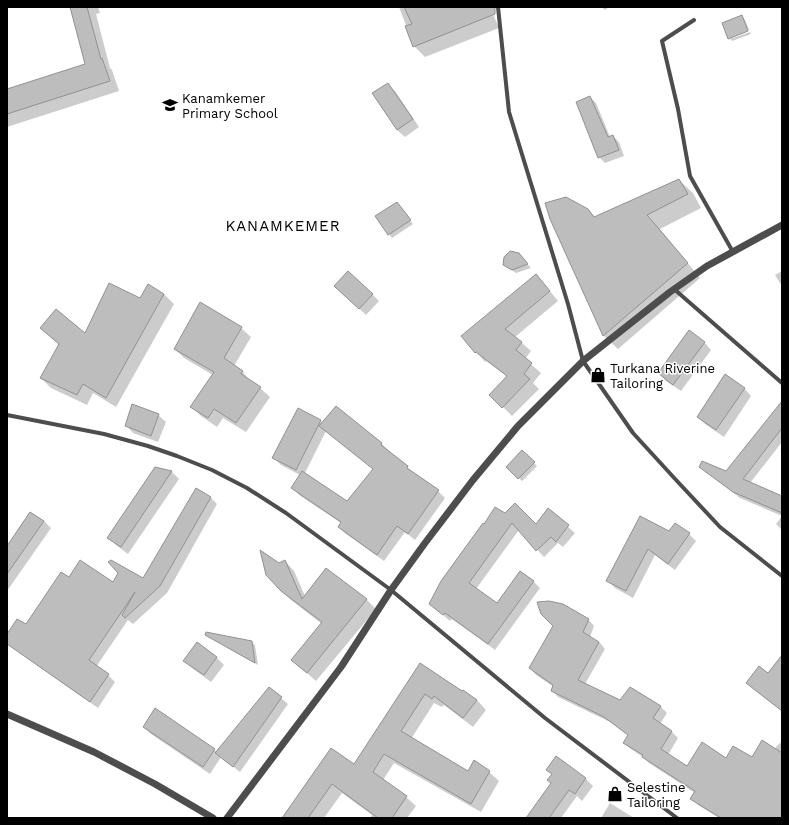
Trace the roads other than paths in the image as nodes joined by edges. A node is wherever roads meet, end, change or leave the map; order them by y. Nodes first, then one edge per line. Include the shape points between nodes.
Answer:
1 (498, 7) edge
2 (694, 20) dead end
3 (782, 225) edge
4 (733, 252) junction
5 (674, 289) junction
6 (583, 361) junction
7 (782, 383) edge
8 (7, 415) edge
9 (782, 576) edge
10 (391, 590) junction
11 (7, 714) edge
12 (213, 818) edge
13 (227, 818) edge
14 (677, 818) edge

1 - 6 street via 509,112 566,296
2 - 4 street via 662,41 690,176
3 - 4 street
4 - 5 street
5 - 6 street
5 - 7 street
6 - 9 street via 633,432 677,481 720,527
6 - 10 street via 518,426 473,480
8 - 10 street via 104,434 177,456 212,470 247,488 286,513
10 - 13 street via 341,667
10 - 14 street via 545,718
11 - 12 street via 94,752

